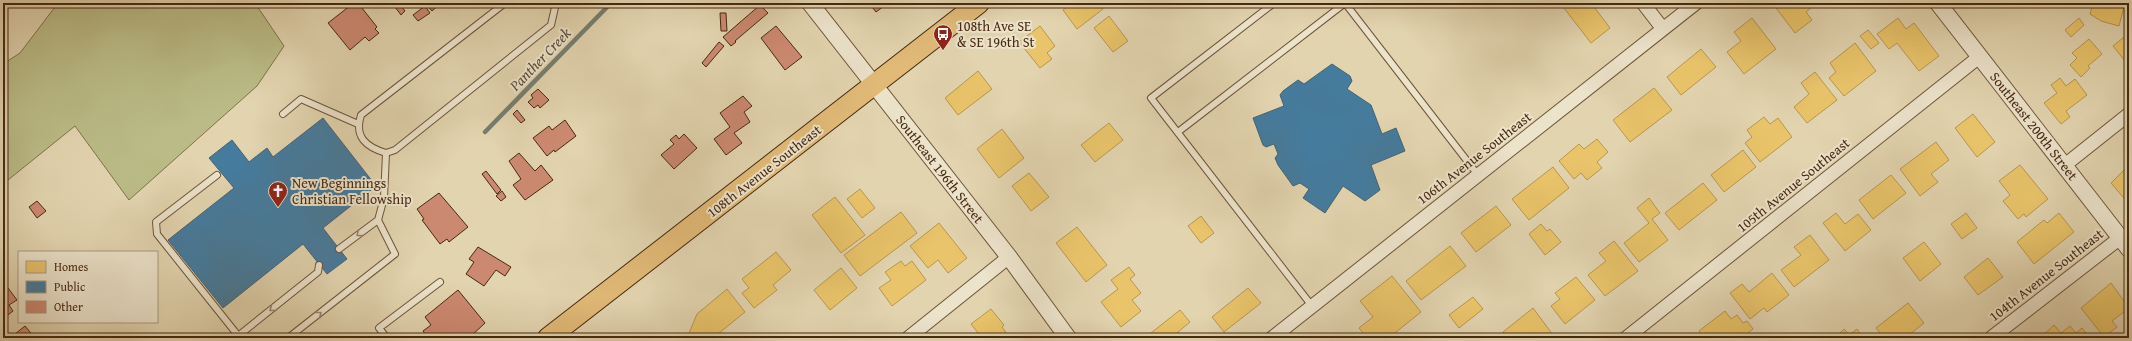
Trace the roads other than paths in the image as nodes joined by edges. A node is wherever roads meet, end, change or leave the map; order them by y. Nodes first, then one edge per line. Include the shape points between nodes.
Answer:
1 (505, 3) edge
2 (556, 3) edge
3 (810, 3) edge
4 (979, 3) edge
5 (1274, 3) edge
6 (1643, 3) edge
7 (1696, 3) edge
8 (1938, 3) edge
9 (1663, 29) junction
10 (1979, 57) junction
11 (874, 85) junction
12 (283, 114) dead end
13 (2129, 114) edge
14 (358, 124) junction
15 (1178, 132) junction
16 (386, 153) junction
17 (2065, 165) junction
18 (216, 175) dead end
19 (1478, 175) junction
20 (378, 220) junction
21 (2125, 244) edge
22 (339, 249) dead end
23 (1009, 257) junction
24 (320, 265) dead end
25 (440, 282) dead end
26 (1312, 306) junction
27 (239, 337) edge
28 (288, 338) edge
29 (387, 338) edge
30 (548, 338) edge
31 (908, 338) edge
32 (1068, 338) edge
33 (1272, 338) edge
34 (1626, 338) edge
35 (1991, 338) edge

1 - 14 lane via 361,115
2 - 16 lane via 551,25 395,150
3 - 11 street, Southeast 196th Street
4 - 11 main road, 108th Avenue Southeast
5 - 15 lane via 1152,98
6 - 9 street
7 - 9 street, 106th Avenue Southeast
8 - 10 street, Southeast 200th Street
9 - 19 street, 106th Avenue Southeast
10 - 17 street, Southeast 200th Street
10 - 34 street, 105th Avenue Southeast
11 - 23 street, Southeast 196th Street
11 - 30 main road, 108th Avenue Southeast
12 - 14 lane via 302,99
13 - 17 street
14 - 16 lane via 361,137 368,146
15 - 19 lane via 1345,3
15 - 26 lane
16 - 20 lane via 384,198
17 - 21 street, Southeast 200th Street
18 - 27 lane via 156,222 156,230
19 - 26 street, 106th Avenue Southeast
20 -> 22 lane
28 -> 20 lane via 395,254
21 - 35 street, 104th Avenue Southeast
23 - 31 street
23 - 32 street, Southeast 196th Street
24 -> 27 lane via 318,272
25 - 29 lane via 379,328
26 - 33 street, 106th Avenue Southeast

